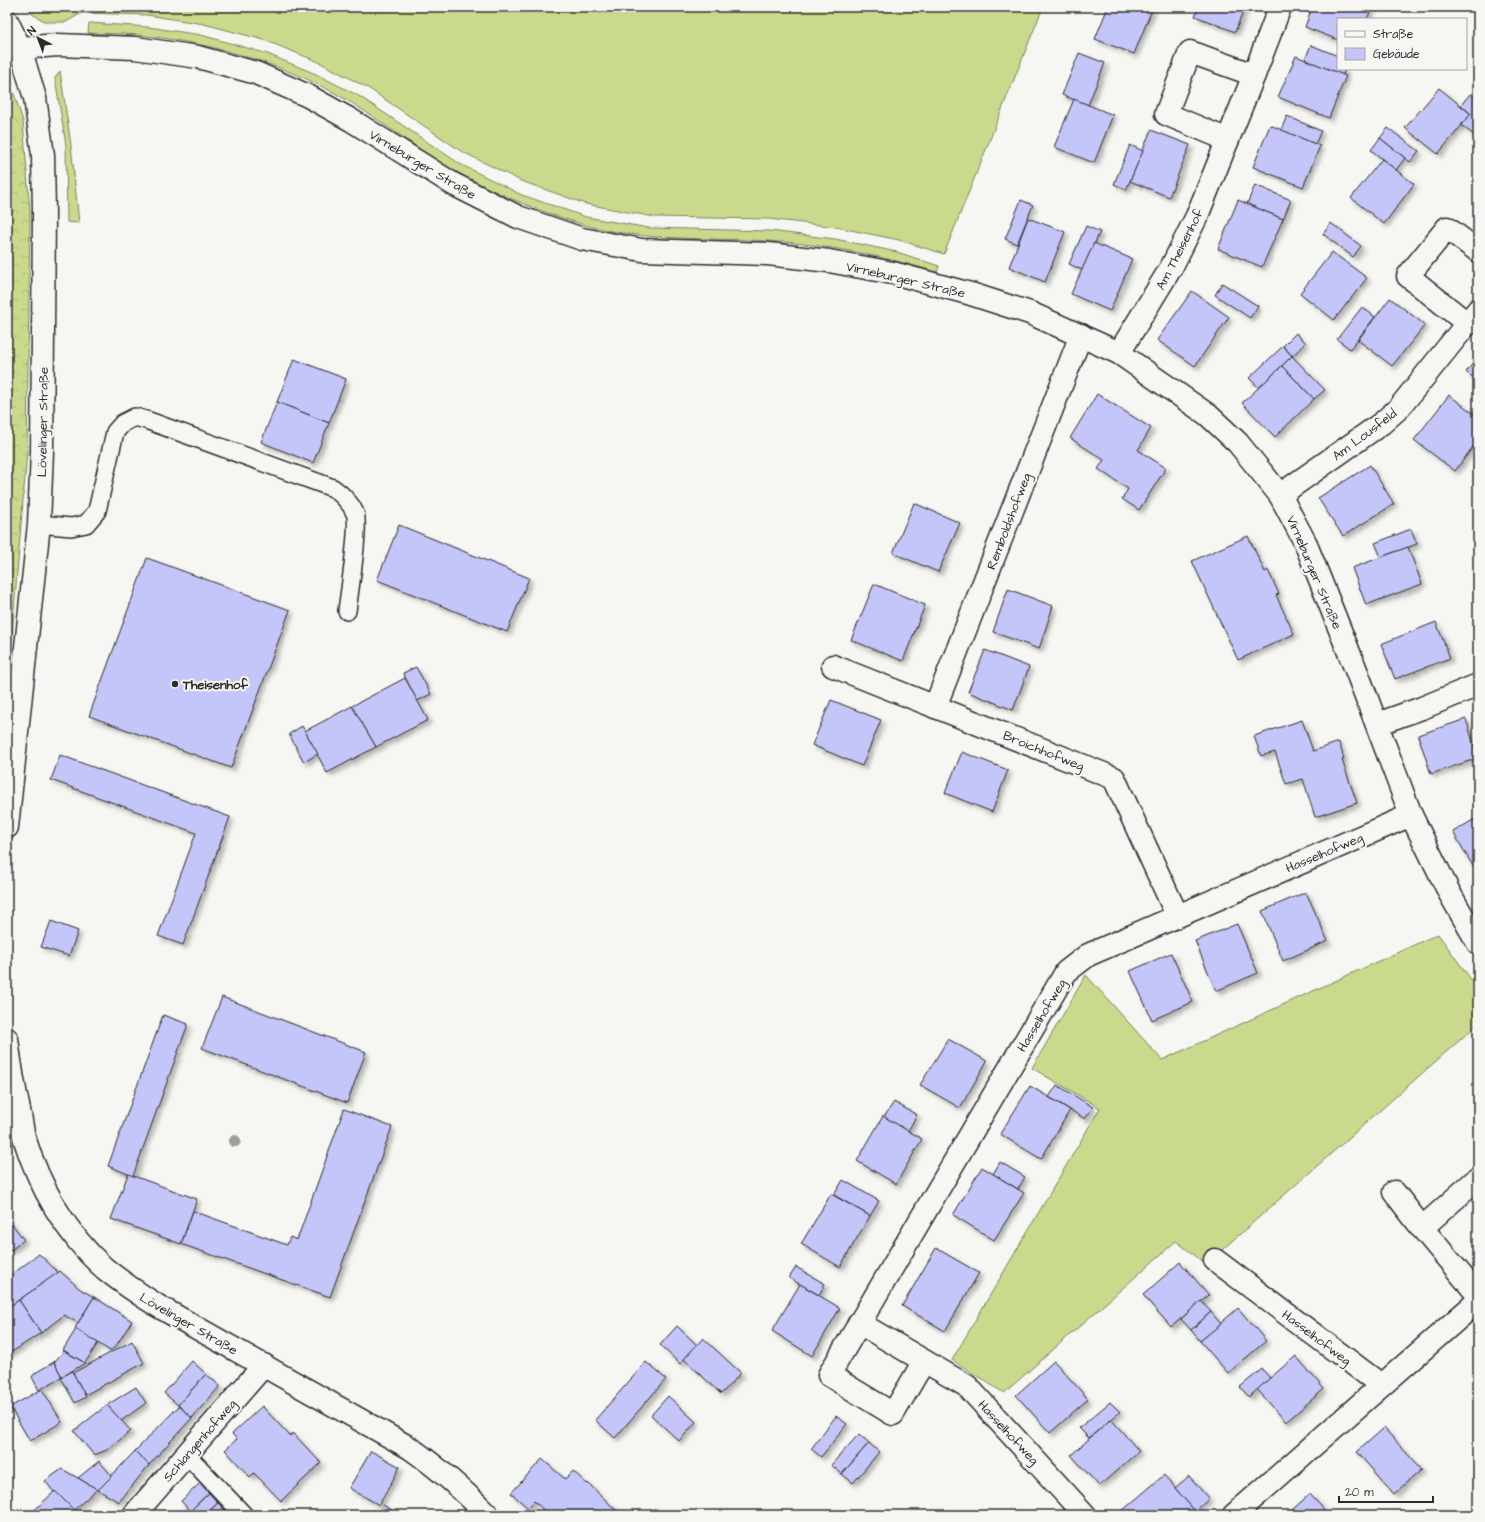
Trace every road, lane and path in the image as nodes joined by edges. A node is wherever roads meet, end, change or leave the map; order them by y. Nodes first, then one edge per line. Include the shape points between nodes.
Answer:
1 (1280, 7) edge
2 (7, 21) edge
3 (20, 48) junction
4 (1254, 75) junction
5 (1228, 140) junction
6 (1478, 251) edge
7 (1473, 317) edge
8 (1081, 335) junction
9 (1119, 353) junction
10 (1280, 495) junction
11 (39, 524) junction
12 (347, 611) dead end
13 (833, 666) dead end
14 (1478, 685) edge
15 (935, 707) junction
16 (1377, 724) junction
17 (1411, 815) junction
18 (7, 827) edge
19 (1177, 915) junction
20 (1478, 943) edge
21 (7, 1039) edge
22 (1478, 1178) edge
23 (1394, 1192) dead end
24 (1422, 1228) junction
25 (1214, 1260) dead end
26 (1478, 1295) edge
27 (1478, 1301) edge
28 (859, 1323) junction
29 (924, 1362) junction
30 (264, 1365) junction
31 (1381, 1385) junction
32 (187, 1455) junction
33 (134, 1515) edge
34 (244, 1515) edge
35 (488, 1515) edge
36 (1085, 1515) edge
37 (1234, 1515) edge

1 - 4 street, Am Theisenhof
2 - 3 street, Lövelinger Straße
3 - 8 street, Virneburger Straße via 58,45 135,48 198,57 256,73 308,96 453,184 518,217 582,239 642,250 768,254 829,261 893,273 1030,313
3 - 11 street, Lövelinger Straße via 35,98 43,155
4 - 5 street, Am Theisenhof
4 - 5 street via 1190,52 1166,114
5 - 9 street, Am Theisenhof via 1197,216 1172,266
6 - 7 street, Am Lousfeld via 1447,228 1408,276
7 - 10 street, Am Lousfeld via 1399,408 1382,423
8 - 9 street, Virneburger Straße
8 - 15 street, Remboldshofweg
9 - 10 street, Virneburger Straße via 1208,415 1238,443
10 - 16 street, Virneburger Straße via 1305,542
11 - 12 lane via 71,527 86,524 97,512 115,432 123,423 135,418 148,420 333,488 346,498 355,515
11 - 18 street, Lövelinger Straße
13 - 15 street, Broichhofweg
14 - 16 street
15 - 19 street, Broichhofweg via 1114,778
16 - 17 street, Virneburger Straße
17 - 19 street, Hasselhofweg
17 - 20 street, Virneburger Straße via 1450,894
19 - 28 street, Hasselhofweg via 1088,955 1066,972
21 - 30 street, Lövelinger Straße via 24,1137 56,1209 76,1238 103,1267 130,1288
22 - 24 street
23 - 24 street
24 - 26 street
25 - 31 street, Hasselhofweg
27 - 31 street
28 - 29 street, Hasselhofweg
28 - 29 street, Hasselhofweg via 829,1376 893,1414
29 - 36 street, Hasselhofweg via 966,1386
30 - 32 street, Schlangenhofweg
30 - 35 street, Lövelinger Straße via 410,1448 437,1467
31 - 37 street
32 - 33 street, Schlangenhofweg
32 - 34 lane

